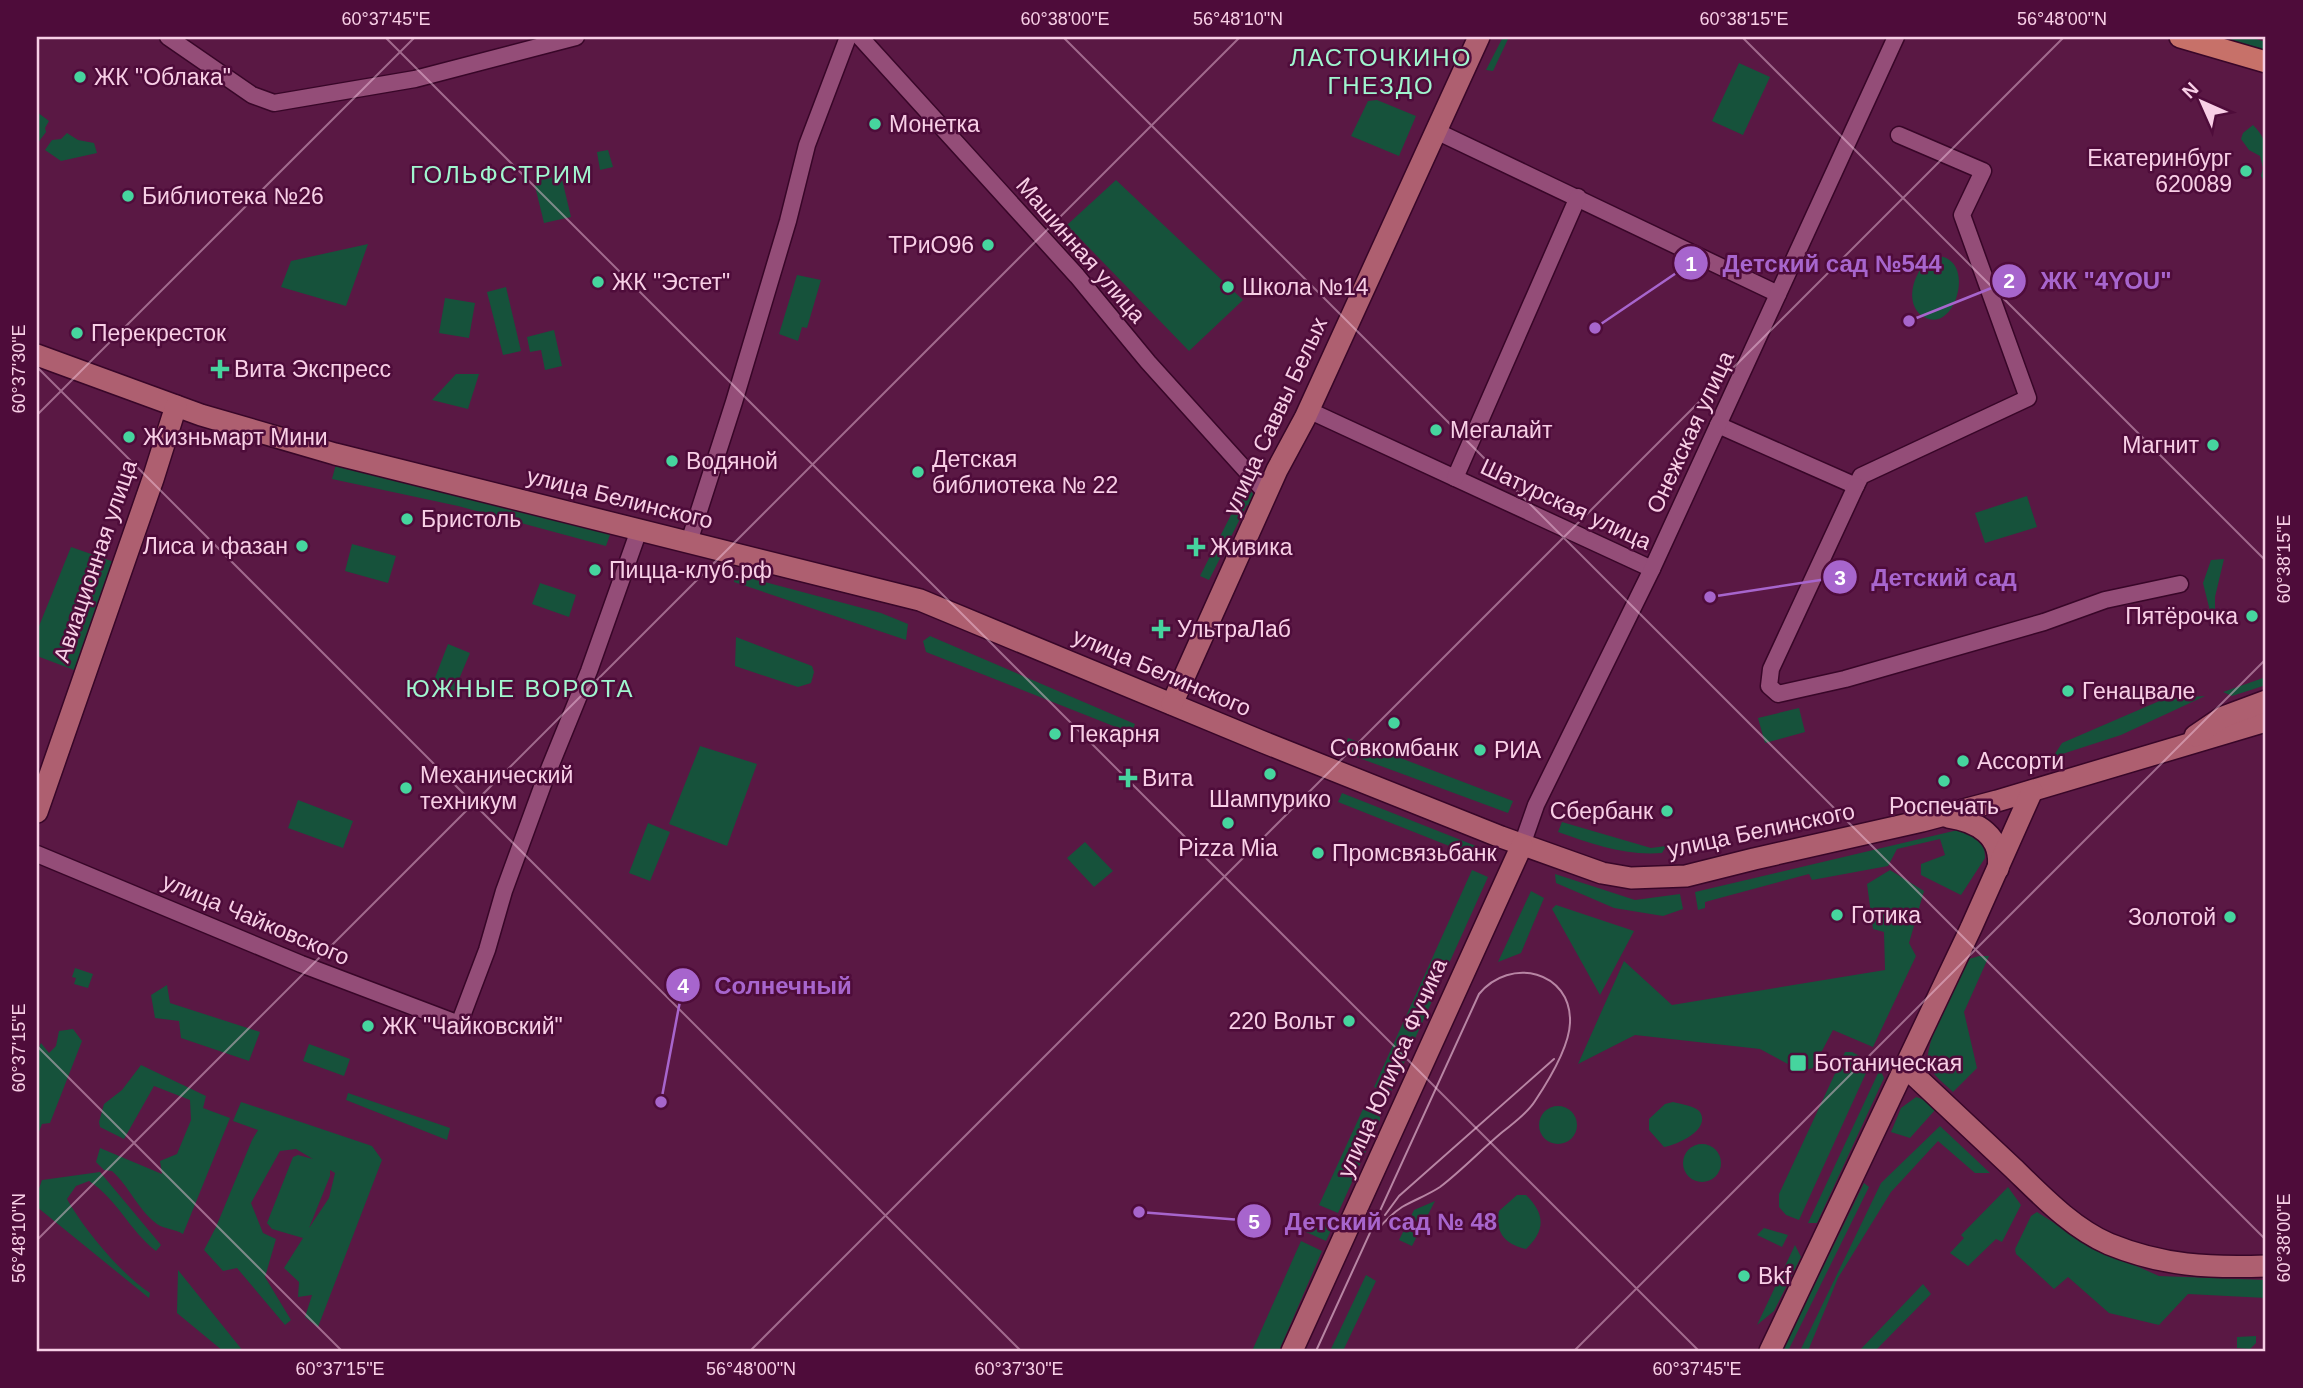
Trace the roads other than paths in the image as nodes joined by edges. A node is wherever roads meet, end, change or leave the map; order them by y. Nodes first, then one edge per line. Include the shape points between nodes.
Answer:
1 (168, 37) edge
2 (576, 37) edge
3 (848, 37) edge
4 (860, 37) edge
5 (1479, 37) edge
6 (1896, 37) edge
7 (2180, 37) edge
8 (2266, 62) edge
9 (1436, 131) junction
10 (1899, 135) dead end
11 (1578, 197) junction
12 (1778, 294) junction
13 (37, 355) edge
14 (176, 406) junction
15 (1308, 410) junction
16 (1718, 425) junction
17 (1455, 478) junction
18 (1856, 486) junction
19 (1267, 494) junction
20 (639, 530) junction
21 (689, 542) junction
22 (1652, 569) junction
23 (2180, 583) dead end
24 (2266, 701) edge
25 (1172, 704) junction
26 (2266, 721) edge
27 (2181, 745) junction
28 (2032, 791) junction
29 (37, 812) edge
30 (1943, 816) junction
31 (1522, 845) junction
32 (37, 854) edge
33 (1998, 869) junction
34 (1904, 1071) junction
35 (2266, 1266) edge
36 (1292, 1351) edge
37 (1770, 1351) edge

1 - 2 street via 253,95 274,103 415,79
3 - 21 street via 807,145
4 - 19 street, Машинная улица
5 - 9 street, улица Саввы Белых
6 - 12 street, Онежская улица
7 - 8 main road
9 - 11 street
9 - 15 street, улица Саввы Белых
10 - 18 street via 1983,171 1962,215 2028,398 1861,477
11 - 12 street
11 - 17 street
12 - 16 street, Онежская улица
13 - 14 street, улица Белинского
14 - 20 street, улица Белинского via 347,457
14 - 29 street, Авиационная улица
15 - 17 street, Шатурская улица
15 - 19 street, улица Саввы Белых
16 - 18 street
16 - 22 street, Онежская улица
17 - 22 street, Шатурская улица
18 - 23 street via 1771,669 1769,686 1778,694 2044,622 2105,600
19 - 25 street, улица Саввы Белых
20 - 21 street, улица Белинского
20 - 32 street, улица Чайковского via 459,1024
21 - 25 street, улица Белинского via 920,600
22 - 31 street, Онежская улица via 1536,805
24 - 27 street via 2223,717
25 - 31 street, улица Белинского
26 - 27 street, улица Белинского
27 - 28 street, улица Белинского
28 - 30 street, улица Белинского
28 - 33 street
30 - 31 street, улица Белинского via 1686,876 1657,878 1602,873
30 - 33 street via 1965,819 1983,829 1997,844
31 - 36 street, улица Юлиуса Фучика
33 - 34 street
34 - 35 street via 1915,1076 2060,1212 2107,1243 2186,1265
34 - 37 street

